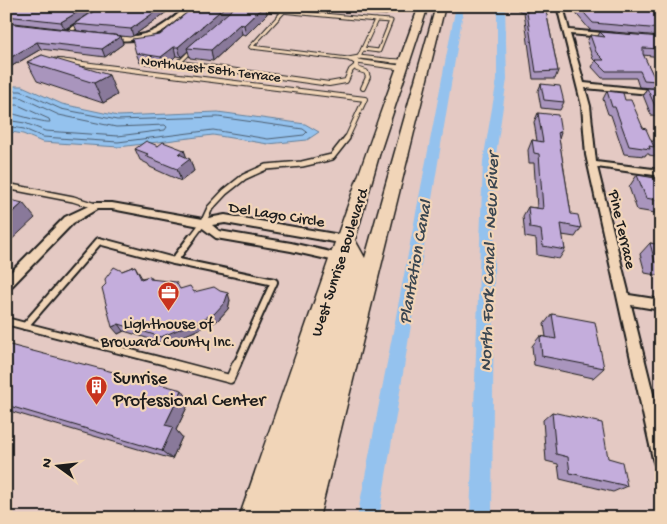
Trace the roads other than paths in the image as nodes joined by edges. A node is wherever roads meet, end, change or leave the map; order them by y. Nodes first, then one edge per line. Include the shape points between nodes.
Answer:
1 (110, 6) edge
2 (192, 6) edge
3 (298, 6) edge
4 (309, 6) edge
5 (323, 6) edge
6 (354, 6) edge
7 (424, 6) edge
8 (440, 6) edge
9 (560, 6) edge
10 (336, 7) edge
11 (258, 9) edge
12 (284, 11) junction
13 (376, 20) junction
14 (58, 32) edge
15 (567, 32) junction
16 (66, 33) junction
17 (76, 34) edge
18 (96, 36) edge
19 (623, 37) edge
20 (194, 48) edge
21 (363, 49) junction
22 (359, 57) junction
23 (348, 59) junction
24 (53, 60) edge
25 (356, 64) junction
26 (404, 65) junction
27 (580, 85) junction
28 (363, 88) dead end
29 (661, 93) edge
30 (418, 95) junction
31 (373, 152) junction
32 (593, 164) junction
33 (661, 173) edge
34 (6, 186) edge
35 (95, 206) junction
36 (203, 223) junction
37 (378, 242) junction
38 (343, 249) junction
39 (174, 261) junction
40 (6, 285) edge
41 (623, 299) junction
42 (661, 305) edge
43 (6, 321) edge
44 (25, 326) junction
45 (661, 459) edge
46 (253, 518) edge
47 (280, 518) edge
48 (305, 518) edge

1 - 16 street
2 - 18 street via 146,38 131,40
3 - 4 lane
5 - 10 lane
6 - 10 lane via 388,9 386,13
7 - 26 highway, West Sunrise Boulevard
8 - 30 highway, West Sunrise Boulevard
9 - 15 street, Pine Terrace
11 - 12 lane
12 - 13 lane
12 - 23 lane via 251,47
13 - 21 lane
13 - 21 lane via 391,21 379,51
14 - 16 street
15 - 19 street
15 - 27 street, Pine Terrace
16 - 17 street
20 - 25 lane via 180,63 329,84 346,81
21 - 22 lane
22 - 23 lane
22 - 26 lane
23 - 25 lane
24 - 36 lane, Northwest 58th Terrace via 365,98 350,135 332,157 266,167 244,177 210,208
25 - 26 lane
25 - 28 lane via 357,70 366,72 368,77
26 - 30 highway via 411,68 409,76
26 - 31 highway, West Sunrise Boulevard
27 - 29 street
27 - 32 street, Pine Terrace
30 - 37 highway, West Sunrise Boulevard
31 - 37 highway via 379,167 361,227
31 - 38 highway, West Sunrise Boulevard
32 - 33 street
32 - 41 street, Pine Terrace
34 - 35 lane
35 - 36 street, Del Lago Circle via 112,206
35 - 40 street via 69,220
36 - 38 street, Del Lago Circle via 225,219
36 - 38 street, Del Lago Circle via 216,234 291,247
36 - 39 lane
37 - 48 highway, West Sunrise Boulevard
38 - 46 highway, West Sunrise Boulevard
38 - 47 highway via 356,259
39 - 44 lane via 99,240
39 - 44 lane via 274,282 230,379
41 - 42 street
41 - 45 street, Pine Terrace
43 - 44 lane

